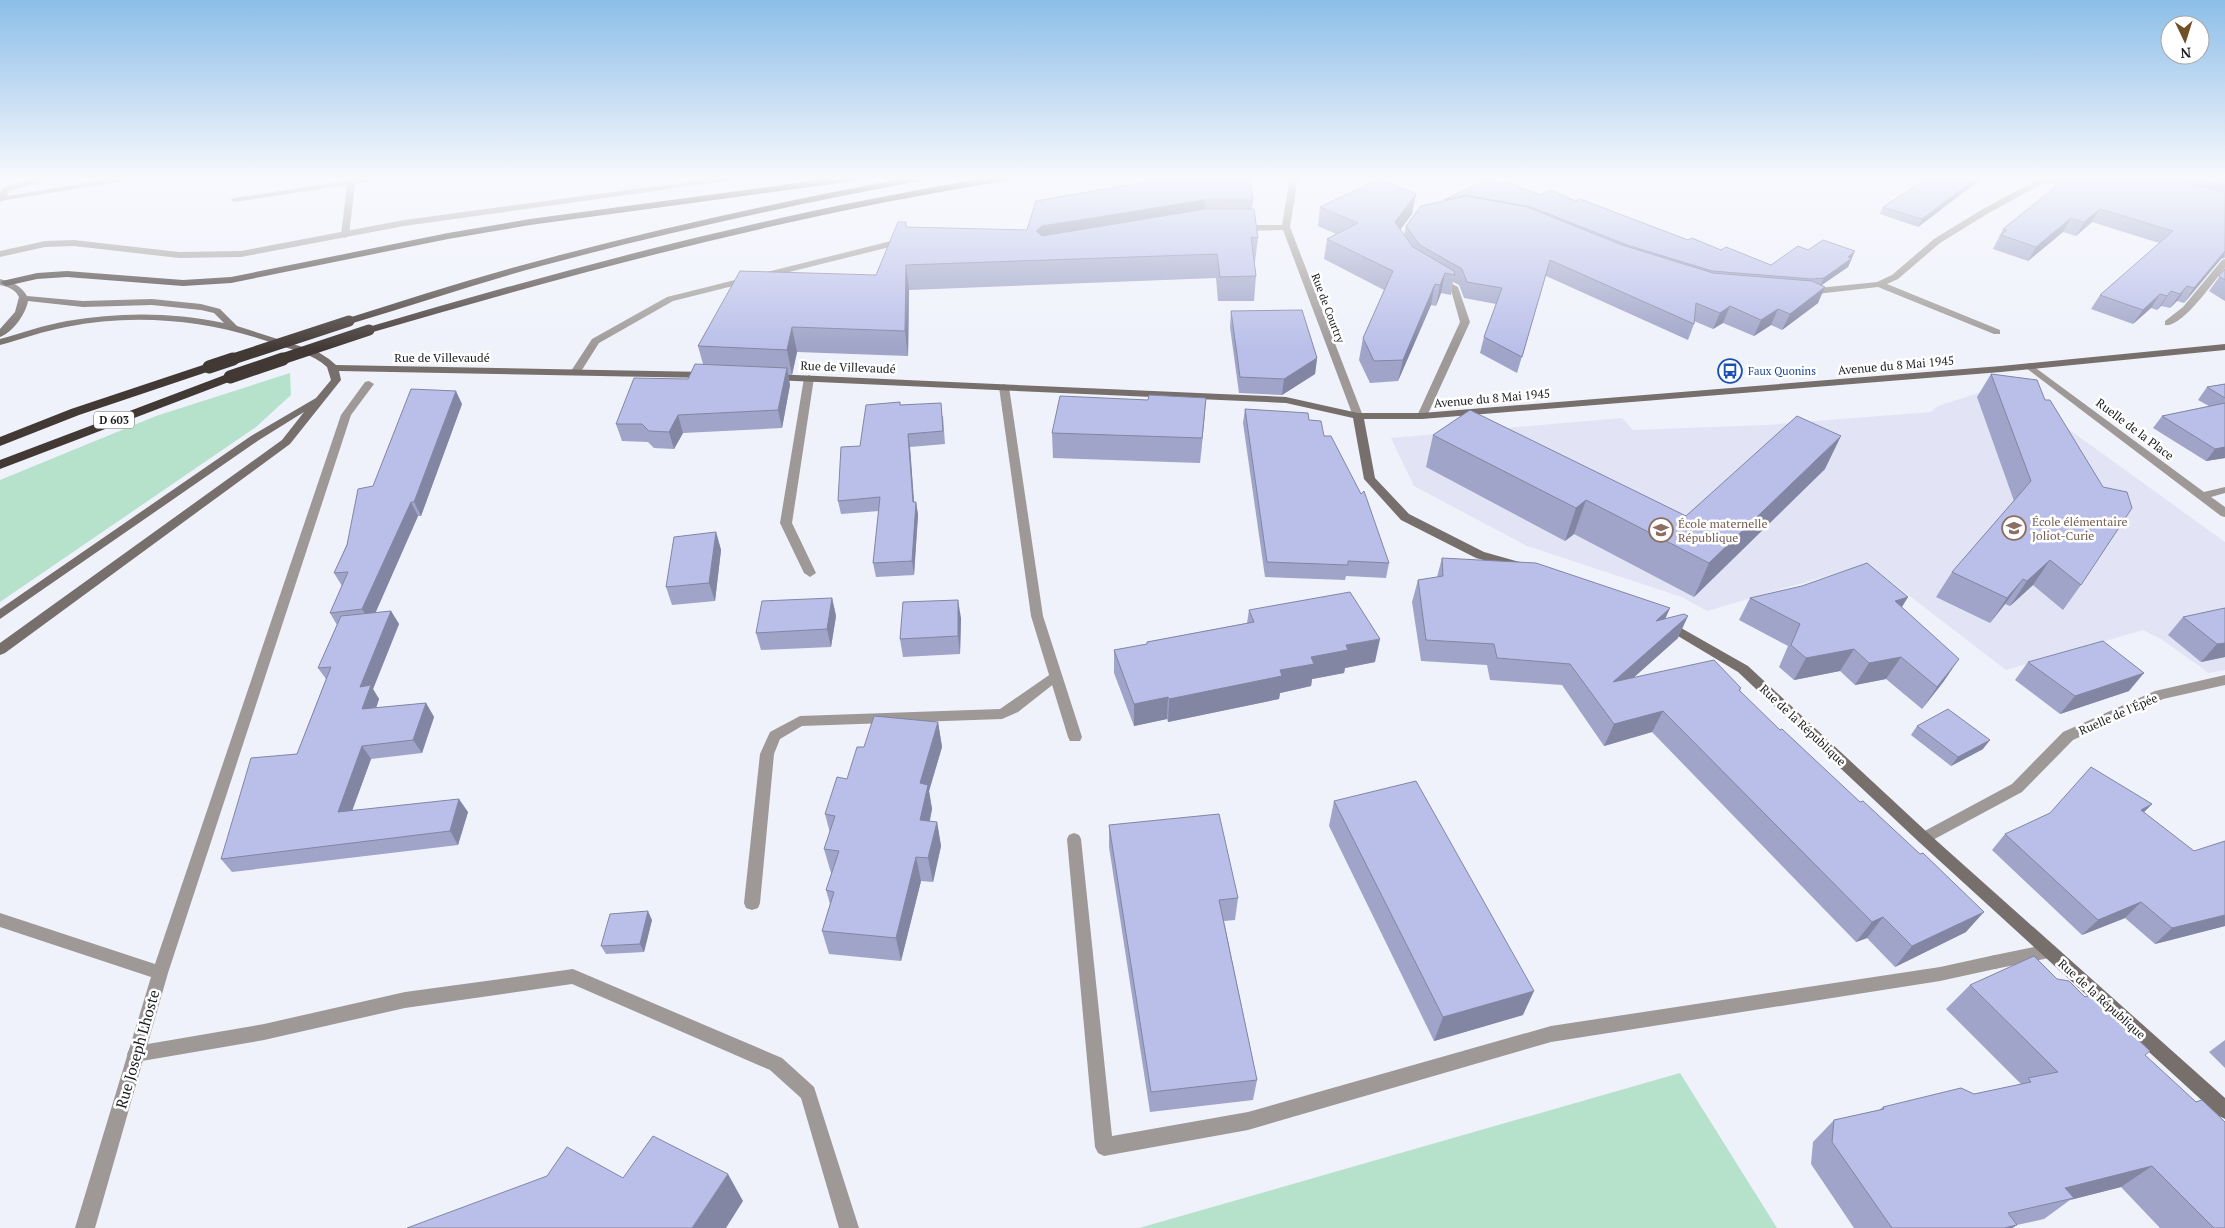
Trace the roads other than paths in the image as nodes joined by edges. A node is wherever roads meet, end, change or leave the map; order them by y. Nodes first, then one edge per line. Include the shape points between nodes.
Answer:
1 (348, 234) edge
2 (461, 234) edge
3 (655, 234) edge
4 (717, 234) edge
5 (1289, 234) edge
6 (1948, 234) edge
7 (345, 235) joint
8 (910, 242) edge
9 (0, 254) edge
10 (2225, 262) edge
11 (1430, 274) edge
12 (3, 282) edge
13 (1879, 284) junction
14 (1799, 291) edge
15 (24, 298) junction
16 (2168, 323) dead end
17 (232, 326) junction
18 (1997, 332) dead end
19 (0, 334) edge
20 (0, 342) edge
21 (2225, 347) edge
22 (2030, 366) junction
23 (334, 368) junction
24 (576, 371) junction
25 (722, 375) edge
26 (760, 376) edge
27 (808, 378) junction
28 (369, 384) dead end
29 (1004, 387) junction
30 (325, 396) junction
31 (1358, 416) junction
32 (1422, 416) junction
33 (0, 442) edge
34 (0, 465) edge
35 (2225, 490) edge
36 (2202, 496) junction
37 (2225, 513) edge
38 (1534, 570) edge
39 (810, 573) dead end
40 (0, 615) edge
41 (1655, 617) edge
42 (0, 650) edge
43 (1055, 676) junction
44 (2225, 680) edge
45 (1076, 737) dead end
46 (1924, 838) junction
47 (1074, 839) dead end
48 (752, 903) dead end
49 (0, 920) edge
50 (2049, 951) junction
51 (160, 973) junction
52 (136, 1054) junction
53 (2225, 1110) edge
54 (85, 1228) edge
55 (849, 1228) edge

1 - 7 street
2 - 12 highway via 231,280 183,283 67,274
3 - 33 highway, D 603, bridge via 535,265 349,321 75,412
4 - 34 highway, D 603, bridge via 544,278 369,330 230,377
5 - 31 street, Rue de Courtry
6 - 13 street via 1895,277
7 - 9 street via 240,254 208,256 74,243 45,244
8 - 24 street via 901,241 670,299 596,341
10 - 16 street via 2186,309
11 - 32 street via 1455,289 1465,322
12 - 15 street via 18,289
13 - 14 street
13 - 18 street
15 - 17 street via 83,304 152,302 201,307 217,311
15 - 19 street via 23,309 15,322
17 - 20 street via 174,318 99,320
17 - 23 street via 324,360
21 - 22 street, Avenue du 8 Mai 1945
22 - 32 street, Avenue du 8 Mai 1945
22 - 36 street, Ruelle de la Place
23 - 24 street, Rue de Villevaudé
23 - 30 street via 336,380
24 - 25 street, Rue de Villevaudé
26 - 27 street, Rue de Villevaudé
27 - 29 street, Rue de Villevaudé
27 - 39 street via 786,523
28 - 51 street via 346,415
29 - 31 street, Rue de Villevaudé via 1286,400
29 - 43 street via 1037,616
30 - 40 street via 255,438
30 - 42 street via 286,442
31 - 32 street, Avenue du 8 Mai 1945
31 - 38 street via 1370,479 1404,517 1480,555
35 - 36 street
36 - 37 street, Ruelle de la Place
41 - 46 street, Rue de la République via 1743,669
43 - 45 street
43 - 48 street via 1002,714 800,721 776,736 767,754
44 - 46 street, Ruelle de l'Épée via 2160,695 2068,736 2017,788
46 - 50 street, Rue de la République
47 - 50 street via 1104,1147 1248,1121 1551,1034 1940,974
49 - 51 street, Rue Joseph Lhoste
50 - 53 street, Rue de la République
51 - 52 street, Rue Joseph Lhoste
52 - 54 street, Rue Joseph Lhoste
52 - 55 street via 264,1032 405,1000 573,976 776,1064 808,1093

